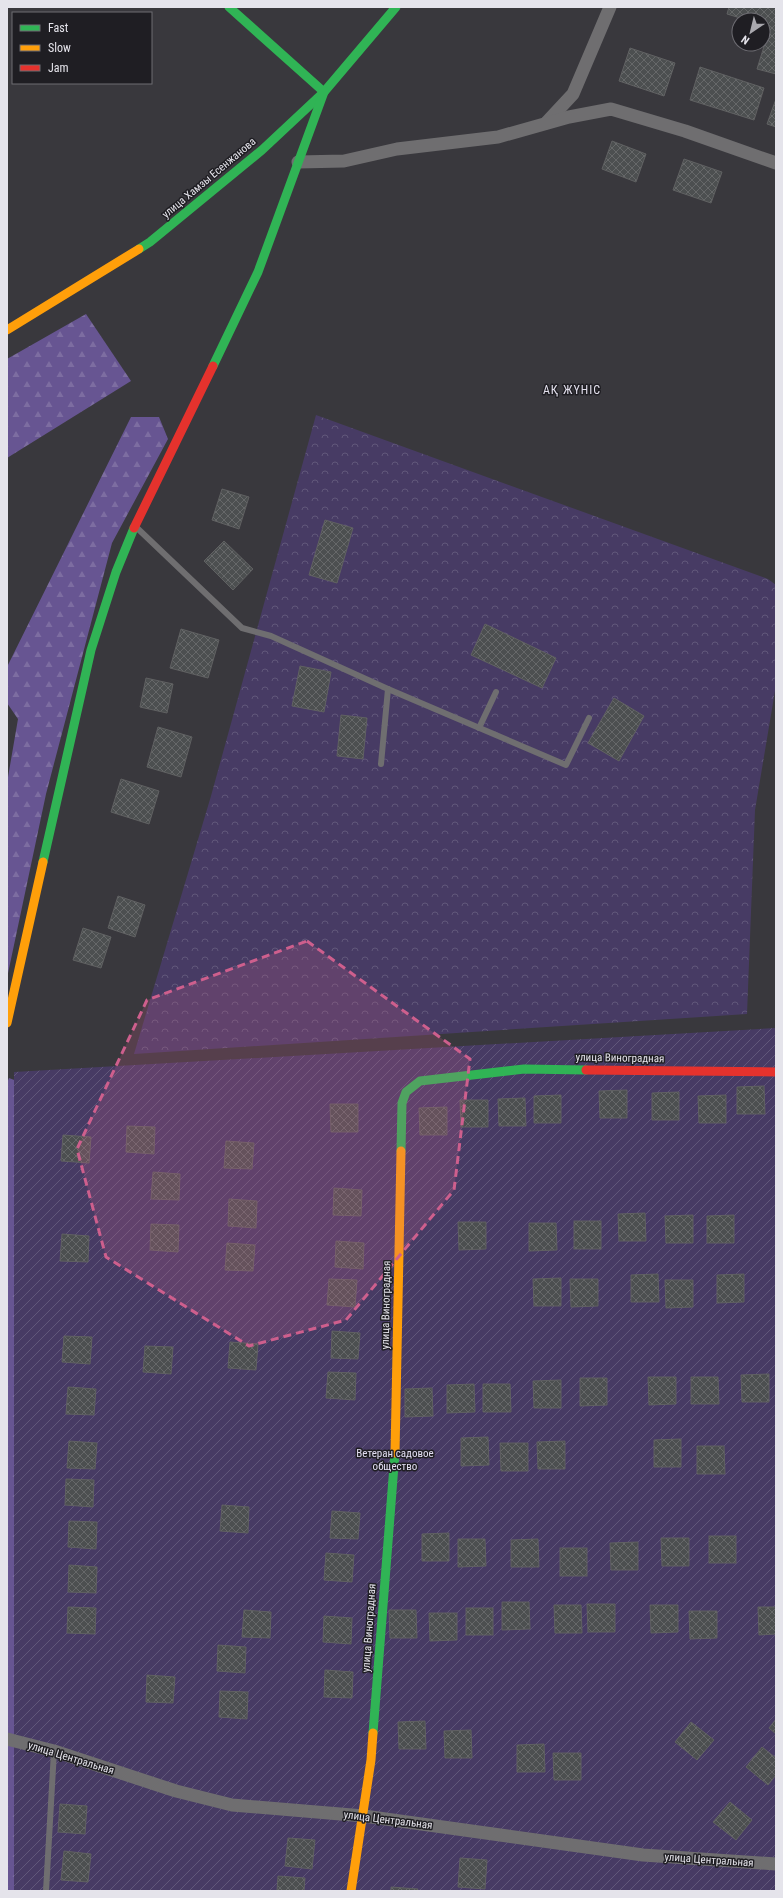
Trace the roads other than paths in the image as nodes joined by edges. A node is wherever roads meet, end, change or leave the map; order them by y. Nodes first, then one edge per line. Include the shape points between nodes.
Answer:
1 (229, 7) edge
2 (396, 7) edge
3 (610, 7) edge
4 (324, 92) junction
5 (546, 123) junction
6 (298, 162) junction
7 (776, 163) edge
8 (7, 330) edge
9 (135, 526) junction
10 (388, 690) junction
11 (496, 692) dead end
12 (589, 718) dead end
13 (479, 728) junction
14 (381, 764) dead end
15 (7, 1023) edge
16 (776, 1072) edge
17 (7, 1740) edge
18 (54, 1750) junction
19 (364, 1816) junction
20 (776, 1864) edge
21 (46, 1891) edge
22 (351, 1891) edge

1 - 4 street
2 - 4 street, улица Хамзы Есенжанова
3 - 5 street via 573,94
4 - 6 street
4 - 8 street, улица Хамзы Есенжанова via 262,150 150,242
5 - 6 street via 498,137 396,149 344,161
5 - 7 street via 611,109 685,131
6 - 9 street via 258,272
9 - 10 lane via 242,628 271,636
9 - 15 street via 116,572 91,650
10 - 13 lane
10 - 14 lane
11 - 13 lane
12 - 13 lane via 566,765
16 - 19 street, улица Виноградная via 524,1069 420,1081 406,1092 402,1103 396,1434 371,1760
17 - 18 street, улица Центральная
18 - 19 street, улица Центральная via 176,1791 232,1805
18 - 21 lane
19 - 20 street, улица Центральная via 643,1855
19 - 22 street, улица Виноградная

